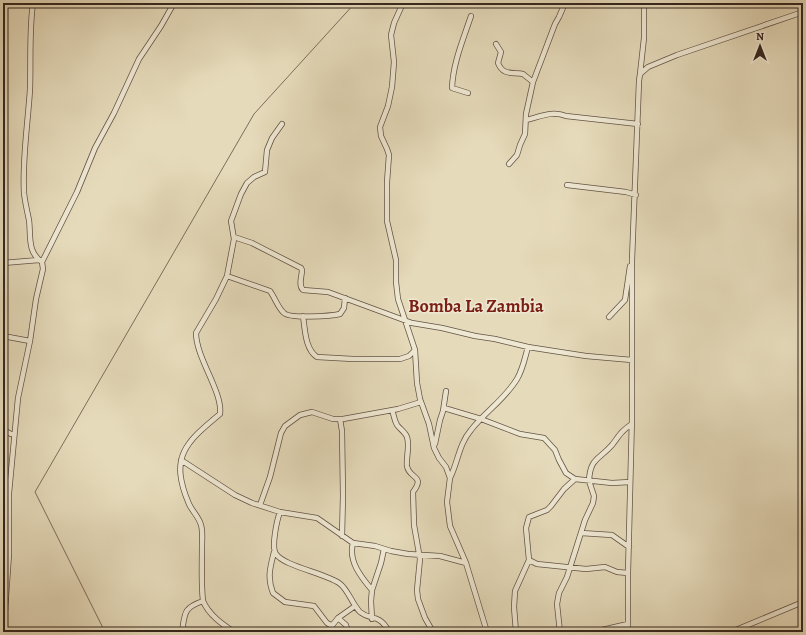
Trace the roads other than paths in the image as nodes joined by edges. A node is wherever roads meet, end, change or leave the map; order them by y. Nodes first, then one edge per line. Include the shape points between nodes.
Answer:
1 (32, 3) edge
2 (174, 3) edge
3 (403, 3) edge
4 (565, 3) edge
5 (644, 3) edge
6 (803, 12) edge
7 (471, 16) dead end
8 (496, 44) dead end
9 (640, 74) junction
10 (533, 82) junction
11 (468, 93) dead end
12 (526, 120) junction
13 (282, 124) dead end
14 (638, 124) junction
15 (509, 164) dead end
16 (567, 185) dead end
17 (636, 195) junction
18 (234, 237) junction
19 (40, 261) junction
20 (631, 262) dead end
21 (3, 263) edge
22 (227, 276) junction
23 (345, 298) junction
24 (303, 316) junction
25 (609, 317) dead end
26 (404, 320) junction
27 (3, 336) edge
28 (30, 341) junction
29 (528, 347) junction
30 (415, 350) junction
31 (632, 360) junction
32 (446, 391) dead end
33 (421, 402) junction
34 (444, 408) junction
35 (392, 410) junction
36 (340, 419) junction
37 (481, 419) junction
38 (632, 424) junction
39 (3, 430) edge
40 (10, 434) dead end
41 (434, 448) junction
42 (181, 460) junction
43 (450, 478) junction
44 (575, 479) junction
45 (589, 481) junction
46 (630, 482) junction
47 (260, 505) junction
48 (280, 512) junction
49 (581, 533) junction
50 (342, 536) junction
51 (352, 543) junction
52 (629, 547) junction
53 (3, 548) edge
54 (9, 548) junction
55 (384, 548) junction
56 (274, 552) junction
57 (419, 555) junction
58 (529, 560) junction
59 (466, 563) junction
60 (571, 567) junction
61 (628, 573) junction
62 (5, 581) edge
63 (372, 590) junction
64 (203, 601) junction
65 (803, 602) edge
66 (355, 606) junction
67 (338, 618) junction
68 (372, 619) junction
69 (628, 624) junction
70 (331, 625) junction
71 (4, 629) edge
72 (182, 632) edge
73 (234, 632) edge
74 (327, 632) edge
75 (348, 632) edge
76 (389, 632) edge
77 (433, 632) edge
78 (487, 632) edge
79 (516, 632) edge
80 (560, 632) edge
81 (593, 632) edge
82 (628, 632) edge
83 (731, 632) edge

1 - 19 street via 24,193 30,244 35,257
2 - 19 street via 139,59 77,192
3 - 26 street via 391,35 394,62 392,87 380,127 389,155 387,221 396,260 398,299
4 - 10 street
5 - 9 street
6 - 9 street via 676,55
7 - 11 street via 456,62 452,88
8 - 10 street via 501,52 498,63 502,70 512,74 523,74
9 - 14 street
10 - 12 street
12 - 14 street via 561,114
12 - 15 street via 525,134 517,155
13 - 18 street via 267,150 265,172 246,183 231,218
14 - 17 street
16 - 17 street
17 - 31 street via 632,260
18 - 22 street
18 - 23 street via 252,243 301,268 300,284 303,290 328,292
19 - 21 street
19 - 28 street via 43,269
20 - 25 street via 625,300
22 - 24 street via 270,291 286,315
22 - 42 street via 196,333 217,395 220,414 200,430 185,448
23 - 24 street via 344,308 340,314
23 - 26 street
24 - 30 street via 308,345 316,357 353,360 400,359 409,356
26 - 29 street
26 - 30 street
27 - 28 street
28 - 54 street via 18,398 9,493
29 - 31 street
29 - 37 street via 517,379
30 - 33 street
31 - 38 street
32 - 34 street
33 - 35 street
33 - 41 street
34 - 37 street
34 - 41 street
35 - 36 street
35 - 57 street via 397,424 407,436 407,465 418,483 413,492 413,504
36 - 47 street via 306,413 285,426
36 - 50 street
37 - 43 street via 470,430
37 - 44 street via 520,434 544,438 555,450 566,473
38 - 45 street via 623,430 594,462 589,472
38 - 46 street
39 - 40 street
41 - 43 street
42 - 47 street via 235,495
42 - 64 street via 184,489 201,525
43 - 59 street via 447,502 450,526
44 - 45 street
44 - 58 street via 547,510 529,516 526,528
45 - 46 street
45 - 49 street via 594,496 593,503
46 - 52 street
47 - 48 street
48 - 50 street via 317,518
48 - 56 street
49 - 52 street via 612,535
49 - 60 street
50 - 51 street
51 - 55 street
51 - 63 street via 351,552 357,570
52 - 61 street
53 - 54 street
54 - 62 street
55 - 57 street
55 - 63 street
56 - 66 street via 283,560 340,584
56 - 70 street via 269,568 273,593 286,602 314,606
57 - 59 street via 440,556
57 - 77 street via 418,599
58 - 60 street via 537,564
58 - 79 street via 515,591
59 - 78 street
60 - 61 street via 605,567
60 - 80 street via 559,593 557,604
61 - 69 street
62 - 71 street
63 - 68 street
64 - 72 street via 185,612
64 - 73 street via 219,622
65 - 83 street
66 - 67 street
66 - 68 street
67 - 70 street
67 - 75 street via 346,624
68 - 76 street via 380,620
69 - 81 street
69 - 82 street
70 - 74 street

